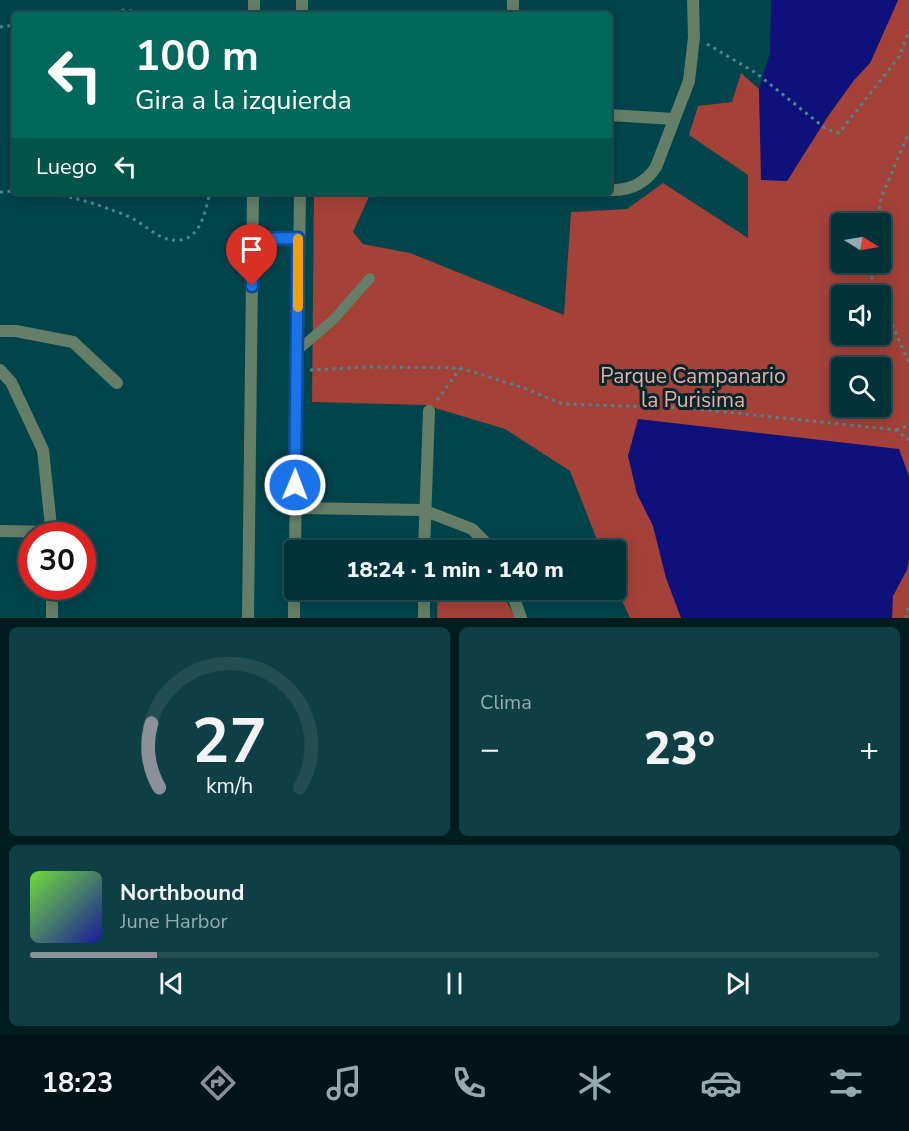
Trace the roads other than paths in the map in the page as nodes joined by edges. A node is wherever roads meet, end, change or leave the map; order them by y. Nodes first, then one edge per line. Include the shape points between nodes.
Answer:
1 (693, 0) edge
2 (612, 115) edge
3 (674, 119) junction
4 (612, 190) edge
5 (253, 195) edge
6 (300, 195) edge
7 (298, 238) junction
8 (253, 239) junction
9 (370, 278) dead end
10 (0, 331) edge
11 (297, 351) junction
12 (0, 370) edge
13 (117, 383) dead end
14 (429, 411) road end
15 (295, 508) junction
16 (423, 510) junction
17 (51, 522) edge
18 (0, 531) edge
19 (18, 532) edge
20 (294, 540) edge
21 (424, 540) edge
22 (483, 540) edge
23 (52, 600) edge
24 (294, 600) edge
25 (424, 600) edge
26 (515, 600) edge
27 (52, 618) edge
28 (248, 618) edge
29 (294, 618) edge
30 (424, 618) edge
31 (521, 618) edge

1 - 3 street via 689,81
2 - 3 street
3 - 4 street via 651,176 629,189
5 - 8 street
6 - 7 street
7 - 8 street
7 - 11 street
8 - 28 street
9 - 11 lane via 334,319
10 - 13 street via 73,342
11 - 15 street
12 - 17 street via 11,382 43,450
14 - 16 street
15 - 16 street
15 - 20 street
16 - 21 street
16 - 22 street via 472,529
18 - 19 street
23 - 27 street
24 - 29 street
25 - 30 street
26 - 31 street

